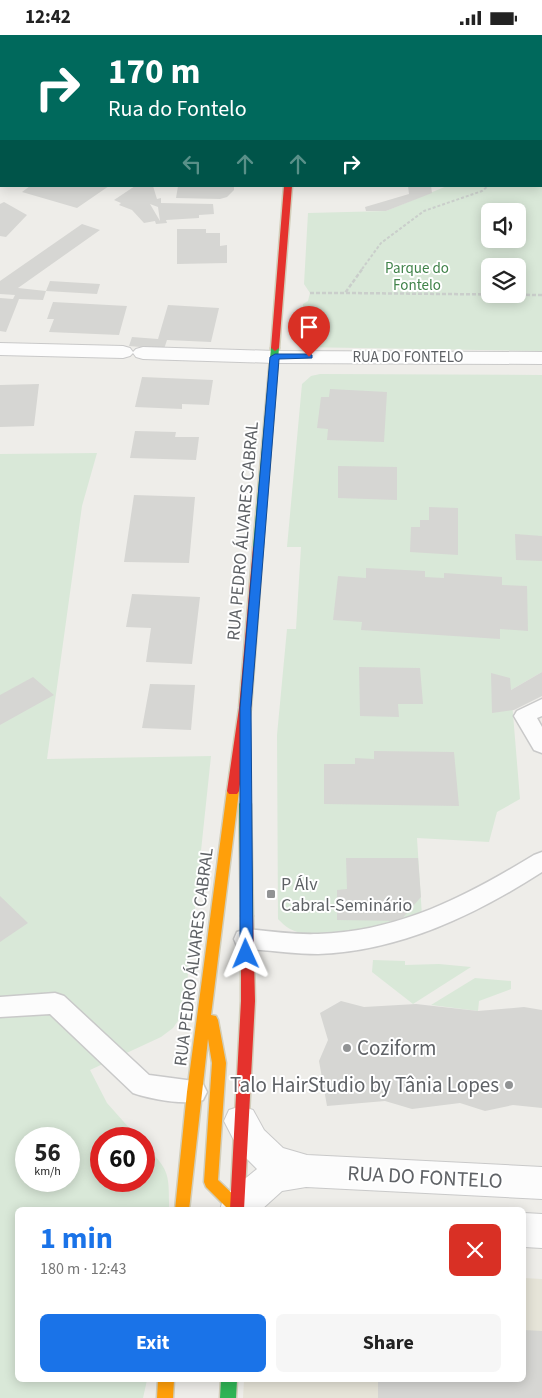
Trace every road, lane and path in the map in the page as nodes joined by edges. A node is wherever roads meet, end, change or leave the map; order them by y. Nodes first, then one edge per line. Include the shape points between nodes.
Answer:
1 (288, 187) edge
2 (487, 187) edge
3 (280, 293) junction
4 (345, 293) junction
5 (542, 295) edge
6 (0, 349) edge
7 (275, 357) junction
8 (542, 358) edge
9 (542, 706) edge
10 (245, 708) junction
11 (542, 745) edge
12 (542, 861) edge
13 (246, 939) junction
14 (207, 999) junction
15 (0, 1007) edge
16 (194, 1092) junction
17 (241, 1121) junction
18 (307, 1171) junction
19 (542, 1183) edge
20 (182, 1207) edge
21 (240, 1207) edge
22 (243, 1207) edge
23 (246, 1207) edge
24 (526, 1230) edge
25 (542, 1231) edge
26 (166, 1382) edge
27 (229, 1382) edge
28 (165, 1398) edge
29 (228, 1398) edge

1 - 3 main road, RUA PEDRO ÁLVARES CABRAL
2 - 4 path via 424,211 381,243
3 - 4 path
3 - 7 main road, RUA PEDRO ÁLVARES CABRAL
4 - 5 path
6 - 7 street, RUA DO FONTELO
7 - 8 street, RUA DO FONTELO
7 - 10 main road, RUA PEDRO ÁLVARES CABRAL
9 - 11 lane via 525,716
10 - 13 main road, RUA PEDRO ÁLVARES CABRAL
10 - 14 main road, RUA PEDRO ÁLVARES CABRAL
12 - 13 lane via 448,914 405,930 364,940 318,944
13 - 17 main road, RUA PEDRO ÁLVARES CABRAL via 248,1001
14 - 16 main road, RUA PEDRO ÁLVARES CABRAL
14 - 21 main road via 219,1063 211,1182
15 - 16 lane via 55,1003 142,1085
16 - 20 main road, RUA PEDRO ÁLVARES CABRAL
17 - 18 street, RUA DO FONTELO via 252,1141 272,1161
17 - 22 main road, RUA PEDRO ÁLVARES CABRAL
18 - 19 street, RUA DO FONTELO
18 - 23 street, RUA DO FONTELO via 272,1177
24 - 25 street
26 - 28 main road
27 - 29 main road

